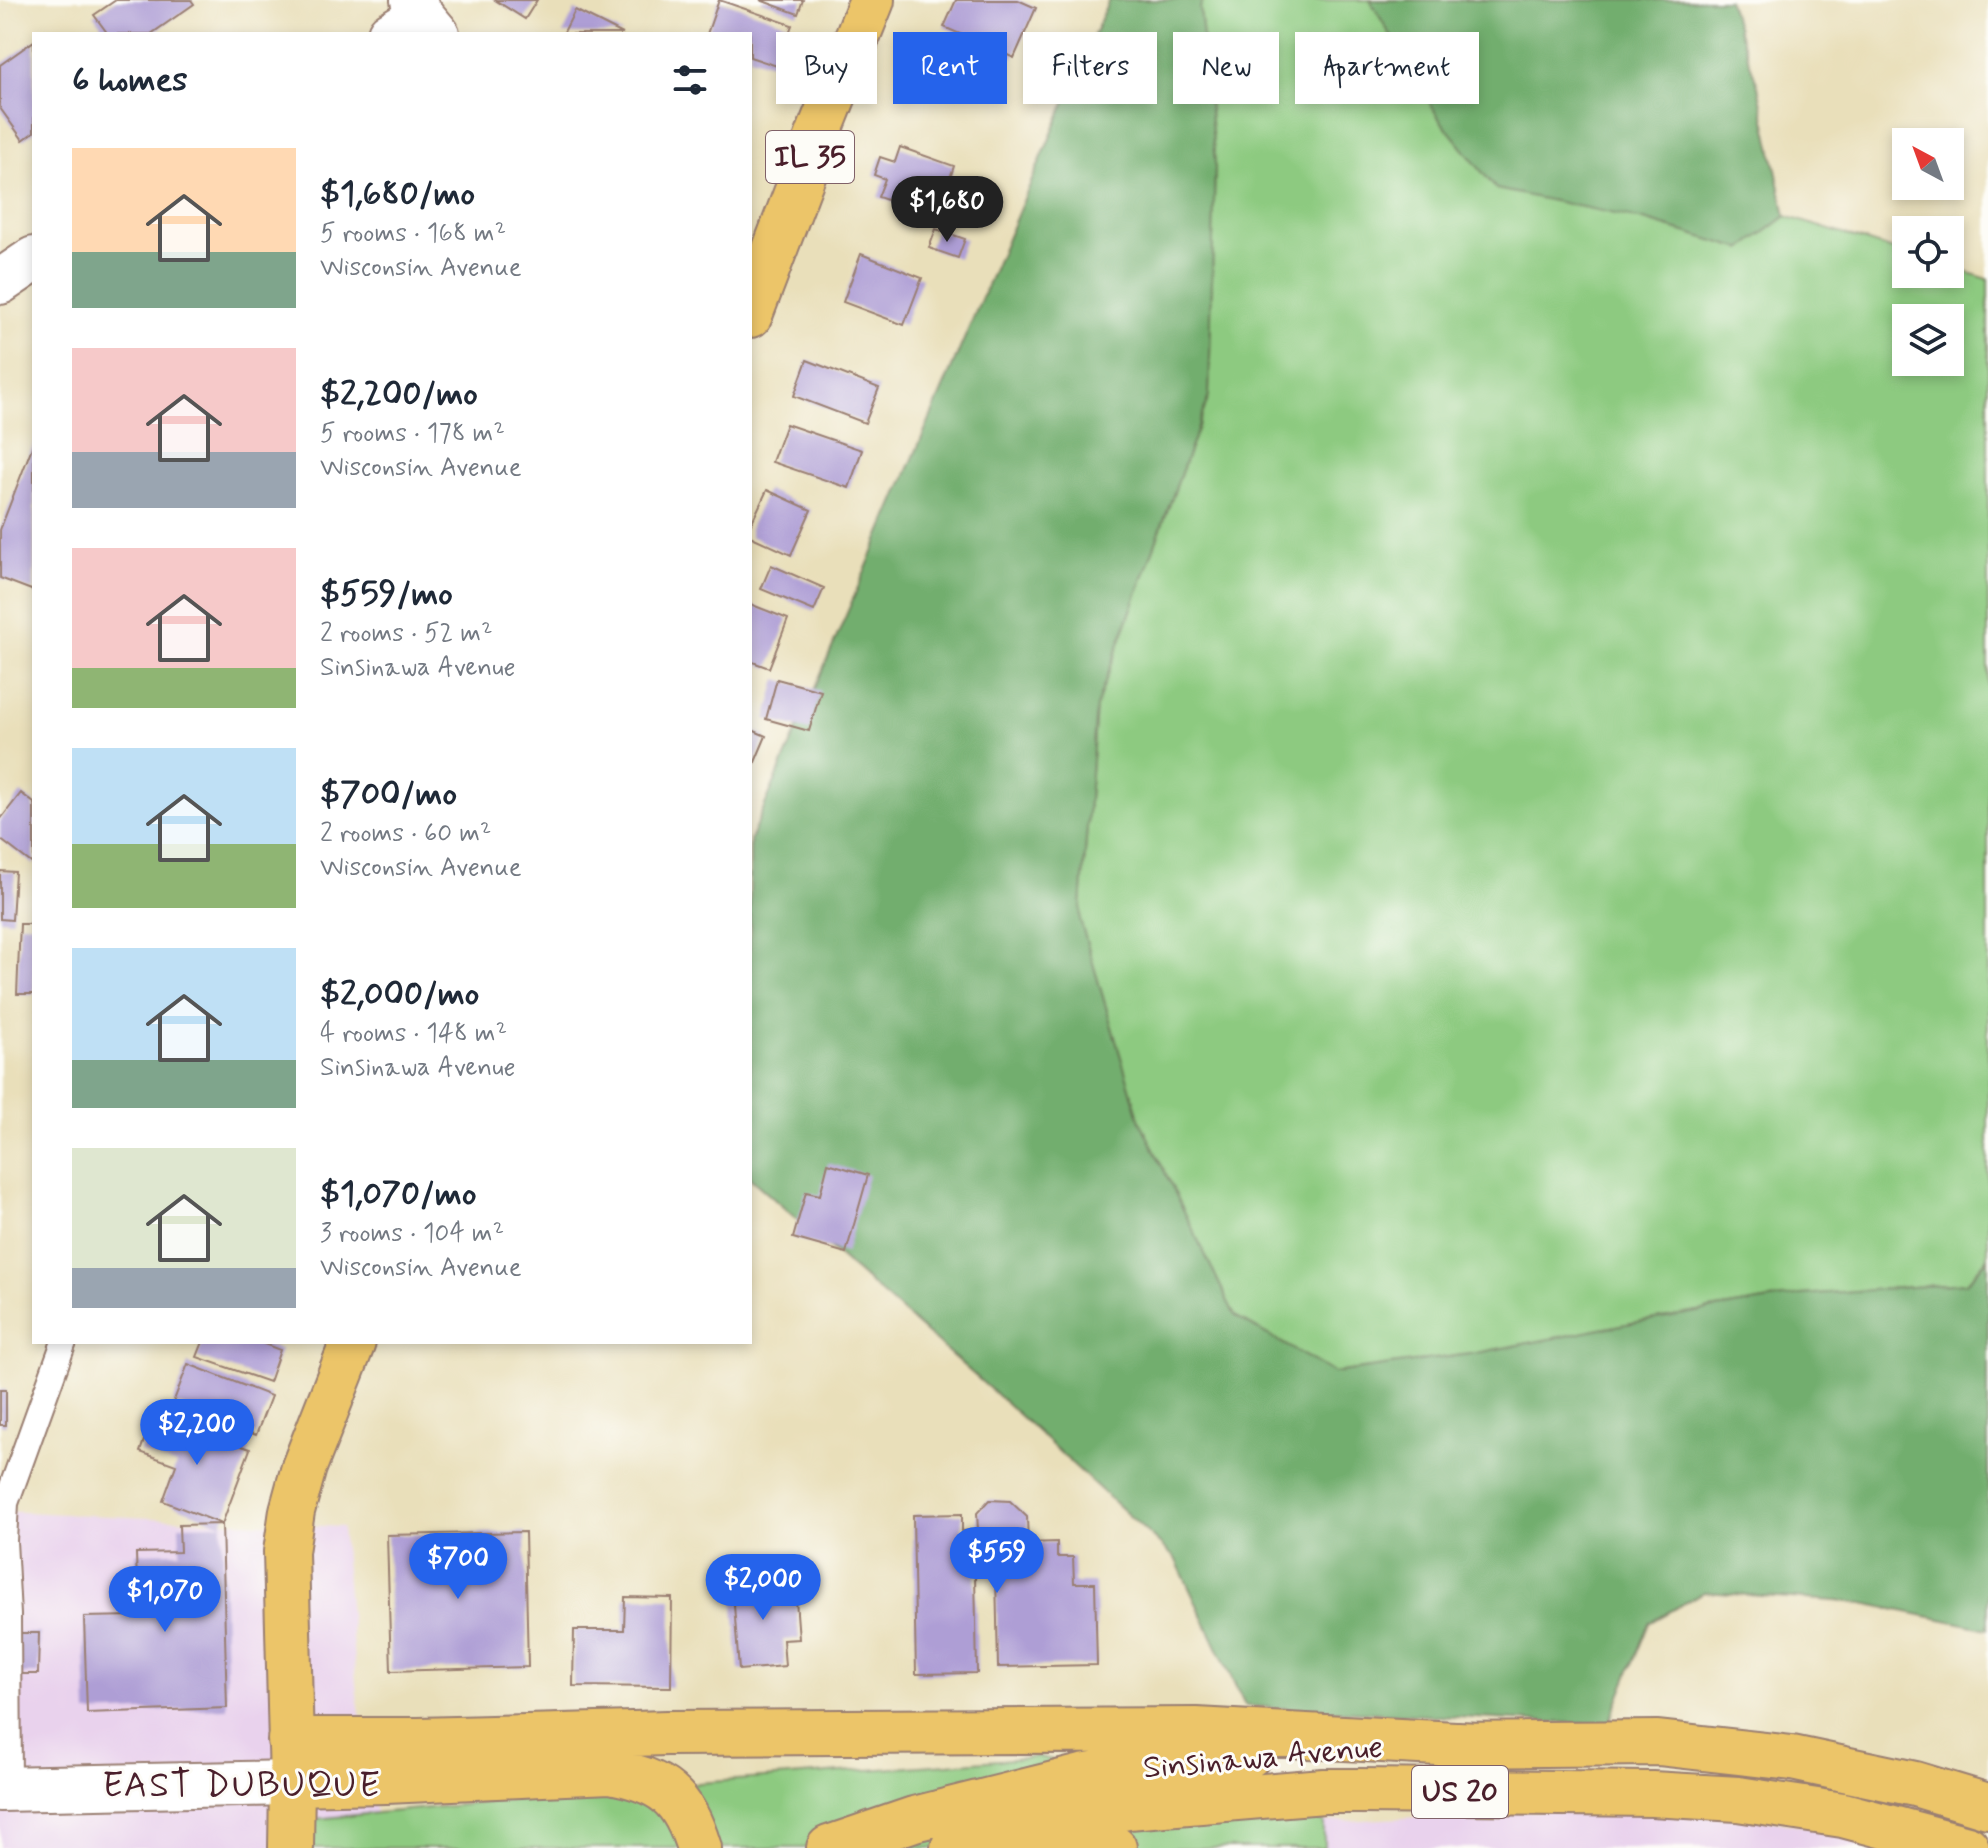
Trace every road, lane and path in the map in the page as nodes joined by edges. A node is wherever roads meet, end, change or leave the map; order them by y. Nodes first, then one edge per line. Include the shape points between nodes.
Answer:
1 (872, 0) edge
2 (762, 246) edge
3 (32, 260) edge
4 (0, 282) edge
5 (752, 304) edge
6 (63, 1344) edge
7 (352, 1344) edge
8 (3, 1502) edge
9 (290, 1740) junction
10 (1489, 1744) junction
11 (292, 1783) junction
12 (4, 1789) edge
13 (1500, 1792) junction
14 (1988, 1806) edge
15 (291, 1848) edge
16 (699, 1848) edge
17 (829, 1848) edge
18 (953, 1848) edge
19 (1060, 1848) edge
20 (1114, 1848) edge
21 (1967, 1848) edge

1 - 2 main road, IL 35 via 822,125
2 - 5 main road, IL 35
3 - 4 street
6 - 8 lane
7 - 9 main road via 292,1511 286,1552
8 - 12 lane via 8,1615
9 - 10 main road via 1196,1730
9 - 11 main road
10 - 13 lane
10 - 14 main road, Sinsinawa Avenue / US 20 via 1658,1743 1792,1758 1915,1784
10 - 17 main road, Sinsinawa Avenue / US 20 via 1320,1749 1157,1764 947,1810
11 - 12 street
11 - 15 main road
11 - 16 main road via 610,1771 639,1776 665,1791 688,1817
13 - 18 main road, Sinsinawa Avenue / US 20 via 1324,1791 1128,1807
13 - 21 main road, Sinsinawa Avenue / US 20 via 1738,1799 1843,1815
19 - 20 main road via 1082,1843

